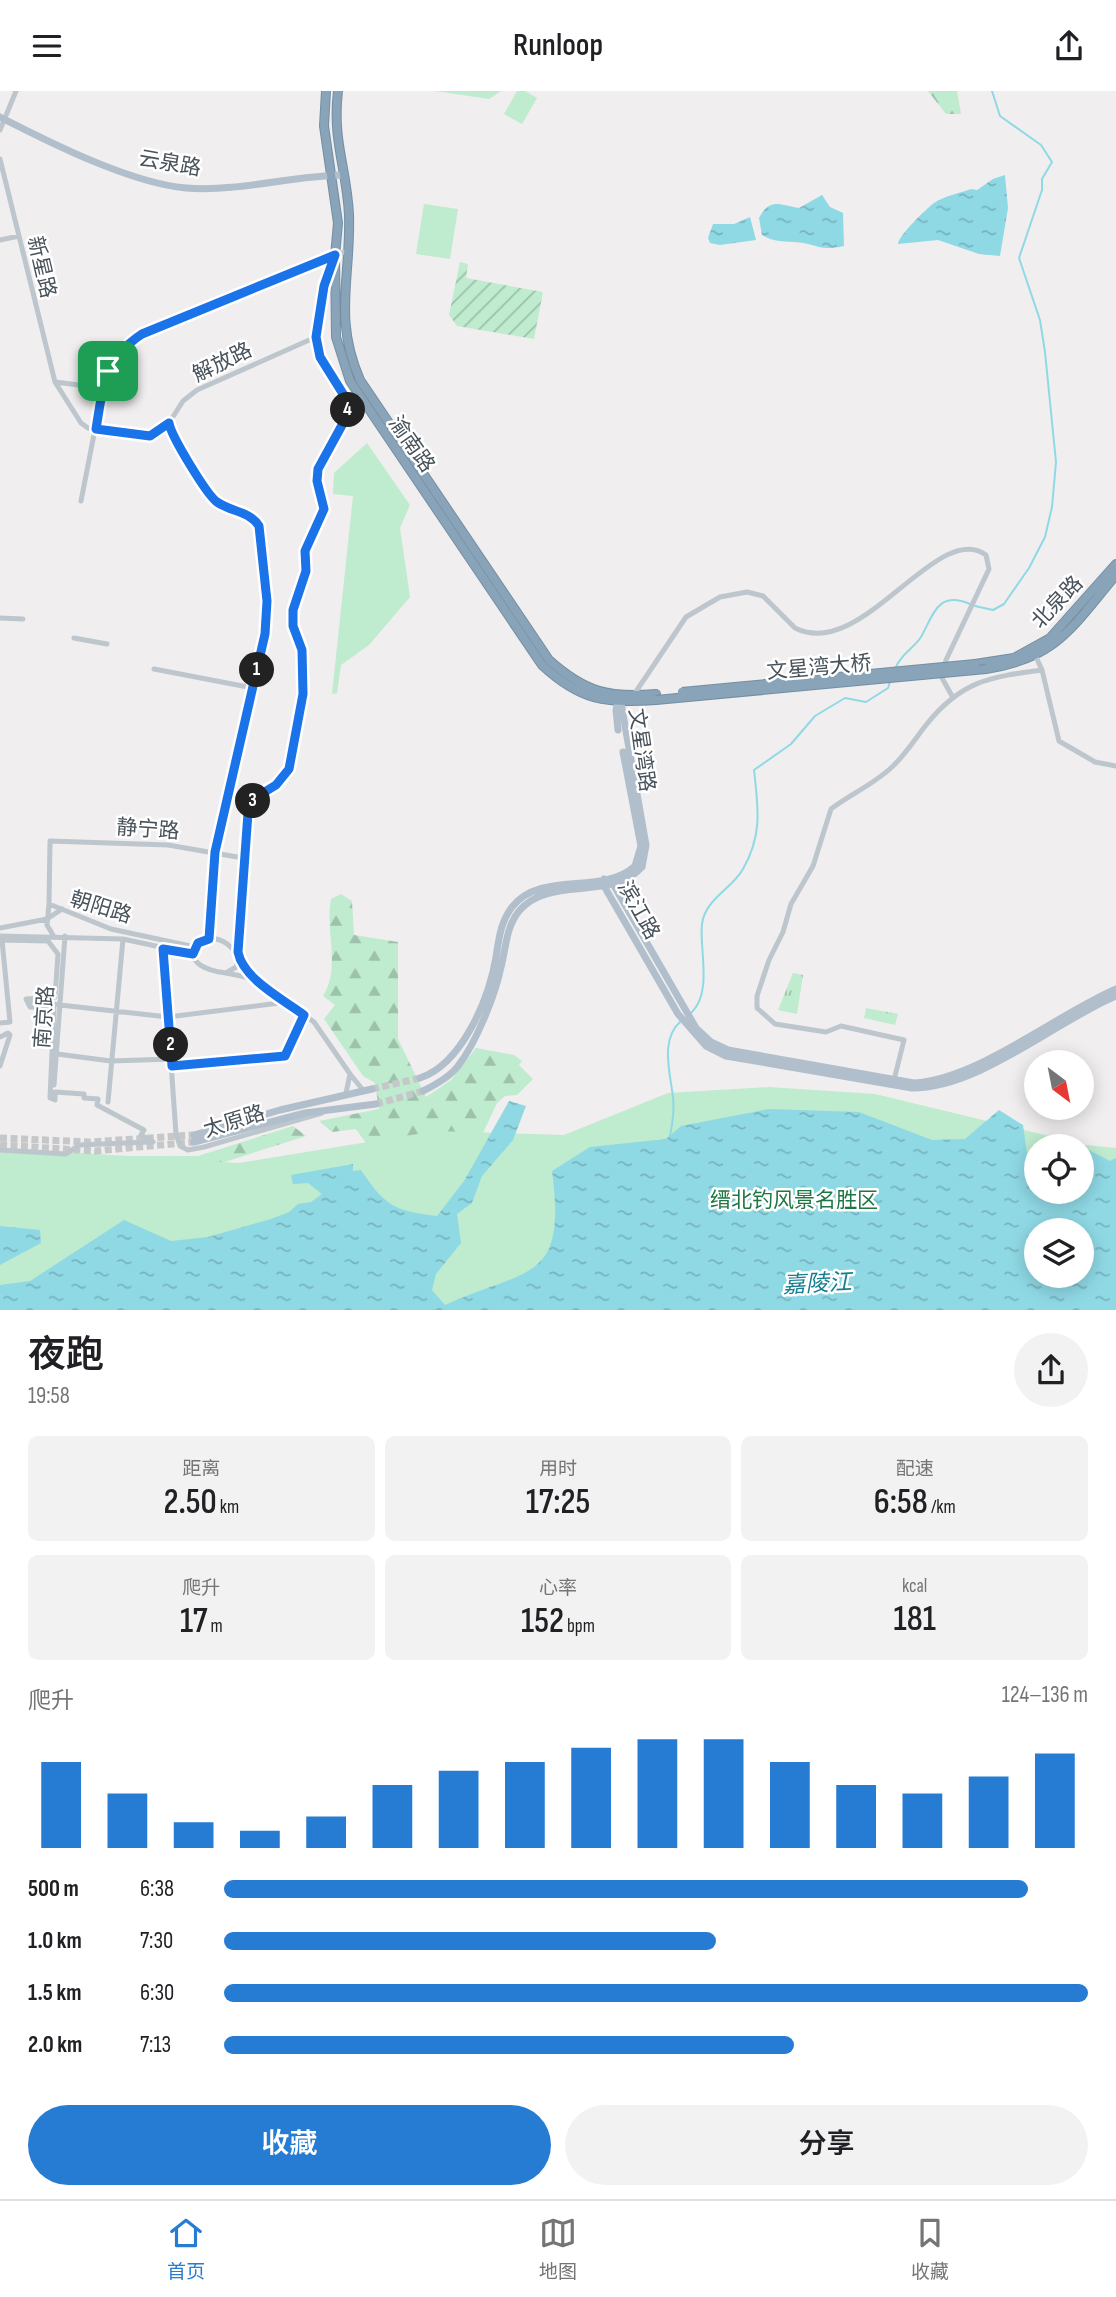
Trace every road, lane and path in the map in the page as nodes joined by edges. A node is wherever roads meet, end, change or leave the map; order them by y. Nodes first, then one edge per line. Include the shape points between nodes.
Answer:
1 (16, 91) edge
2 (326, 91) edge
3 (338, 91) edge
4 (1, 118) edge
5 (0, 129) edge
6 (0, 159) edge
7 (330, 175) junction
8 (342, 175) junction
9 (19, 236) junction
10 (0, 240) edge
11 (347, 251) junction
12 (335, 255) junction
13 (316, 337) junction
14 (55, 382) junction
15 (103, 389) junction
16 (169, 423) junction
17 (96, 429) junction
18 (82, 498) dead end
19 (1116, 564) edge
20 (1116, 575) edge
21 (0, 618) edge
22 (23, 619) dead end
23 (74, 638) dead end
24 (107, 644) dead end
25 (1035, 657) junction
26 (975, 664) joint
27 (154, 669) dead end
28 (986, 669) joint
29 (1042, 670) junction
30 (253, 688) junction
31 (633, 696) junction
32 (952, 696) junction
33 (656, 697) junction
34 (620, 701) junction
35 (1116, 766) edge
36 (215, 852) junction
37 (243, 858) junction
38 (604, 883) junction
39 (613, 884) junction
40 (49, 904) junction
41 (64, 909) junction
42 (47, 919) junction
43 (31, 922) junction
44 (0, 928) edge
45 (52, 935) junction
46 (0, 936) edge
47 (30, 936) junction
48 (65, 936) junction
49 (123, 939) junction
50 (209, 939) junction
51 (195, 947) junction
52 (163, 949) junction
53 (193, 954) junction
54 (239, 956) junction
55 (655, 968) junction
56 (226, 973) junction
57 (256, 979) junction
58 (1116, 989) edge
59 (1116, 996) edge
60 (33, 1002) dead end
61 (287, 1002) junction
62 (60, 1007) junction
63 (116, 1012) junction
64 (304, 1015) junction
65 (168, 1017) junction
66 (0, 1023) edge
67 (0, 1037) edge
68 (727, 1053) junction
69 (57, 1054) junction
70 (111, 1061) junction
71 (172, 1062) junction
72 (0, 1066) edge
73 (350, 1074) junction
74 (420, 1078) tunnel mouth
75 (894, 1080) junction
76 (372, 1089) tunnel mouth
77 (363, 1090) junction
78 (423, 1091) tunnel mouth
79 (346, 1093) junction
80 (52, 1099) junction
81 (108, 1102) dead end
82 (376, 1104) tunnel mouth
83 (326, 1112) junction
84 (0, 1150) edge

1 - 4 street
2 - 7 highway, 渝南路 via 324,126
3 - 8 highway, 渝南路 via 335,127
4 - 5 street
4 - 7 main road, 云泉路 via 145,180 186,188 254,186
6 - 9 street, 新星路
7 - 8 main road, 云泉路
7 - 12 highway, 渝南路 via 338,223
8 - 11 highway, 渝南路 via 349,214
9 - 10 street
9 - 14 street, 新星路
11 - 12 street
11 - 34 highway, 渝南路 via 345,337 367,391 549,660 578,683
12 - 13 street via 324,286
12 - 15 street via 142,334 121,350
12 - 34 highway, 渝南路 via 336,337 350,381 364,404 542,665 573,689
13 - 16 street, 解放路 via 197,390 183,401
13 - 37 street via 320,357 345,397 347,416 318,469 324,509 305,551 306,571 293,610 293,626 302,650 303,694 289,769 251,803
14 - 15 street
14 - 17 street, 新星路 via 81,423
15 - 17 street
16 - 17 street via 150,436
16 - 30 street via 173,439 213,499 255,519 259,526 267,601
17 - 18 street
19 - 26 highway, 北泉路 via 1050,638 1014,658
20 - 25 highway, 北泉路 via 1072,627
21 - 22 street
23 - 24 street
25 - 28 highway, 北泉路
25 - 29 street
26 - 33 highway, 文星湾大桥, bridge
27 - 30 street
28 - 33 highway, 文星湾大桥, bridge
29 - 32 street via 995,676
29 - 35 street via 1059,741 1095,762
30 - 36 street
31 - 32 street via 686,617 720,597 747,592 763,596 795,628 824,632 867,614 962,548 974,548 989,560 989,569 946,660 942,678
31 - 33 highway, 渝南路
31 - 34 highway, 渝南路
32 - 75 street via 895,764 831,810 813,866 791,904 757,996 757,1008 775,1024 826,1032 841,1026 904,1040
33 - 34 highway, 渝南路
34 - 38 main road, 文星湾路 via 617,721 640,854 626,874
34 - 39 main road, 文星湾路 via 646,852 634,877
36 - 37 street, 静宁路
36 - 40 street, 静宁路 via 168,845 50,842
36 - 50 street
37 - 54 street
38 - 39 main road, 文星湾路
38 - 55 main road, 滨江路
38 - 74 main road, 文星湾路 via 542,888 512,907 498,935 486,990 460,1049 435,1073
38 - 78 main road, 文星湾路 via 537,898 519,912 507,933 494,992 466,1053 457,1068
39 - 55 main road, 滨江路
40 - 41 street
40 - 42 street
41 - 42 street, 朝阳路
41 - 51 street, 朝阳路 via 111,929
42 - 43 street, 朝阳路
42 - 45 street
43 - 44 street, 朝阳路
43 - 47 street via 36,929
45 - 47 street
45 - 48 street
46 - 47 street
48 - 49 street
48 - 62 street, 南京路
49 - 52 street
49 - 63 street
50 - 51 street
50 - 54 street via 231,945
51 - 53 street
52 - 53 street
52 - 65 street, 太原路
53 - 56 street via 200,966
54 - 56 street via 236,967
54 - 57 street
55 - 68 main road, 滨江路 via 696,1028
56 - 57 street
57 - 61 street
58 - 75 main road, 滨江路 via 963,1073 934,1082
59 - 68 main road, 滨江路 via 965,1078 935,1088 912,1088
60 - 62 street
61 - 64 street
61 - 65 street
62 - 63 street
62 - 69 street, 南京路
63 - 65 street
63 - 70 street
64 - 71 street via 285,1056
64 - 73 street via 314,1022
65 - 71 street, 太原路
66 - 80 street via 10,1022 2,940 48,941 58,954 55,997 26,999 30,1007 54,1009
67 - 72 street via 10,1035
68 - 75 main road, 滨江路
69 - 70 street
69 - 80 street, 南京路
70 - 71 street
70 - 81 street
71 - 83 street, 太原路 via 176,1134 180,1146 188,1150
73 - 77 street
73 - 79 street
76 - 77 main road
77 - 79 main road
79 - 83 main road via 194,1139 305,1112
80 - 84 street via 55,1091 98,1099 97,1105 144,1130 141,1135 153,1142 79,1145 66,1154
82 - 83 main road

